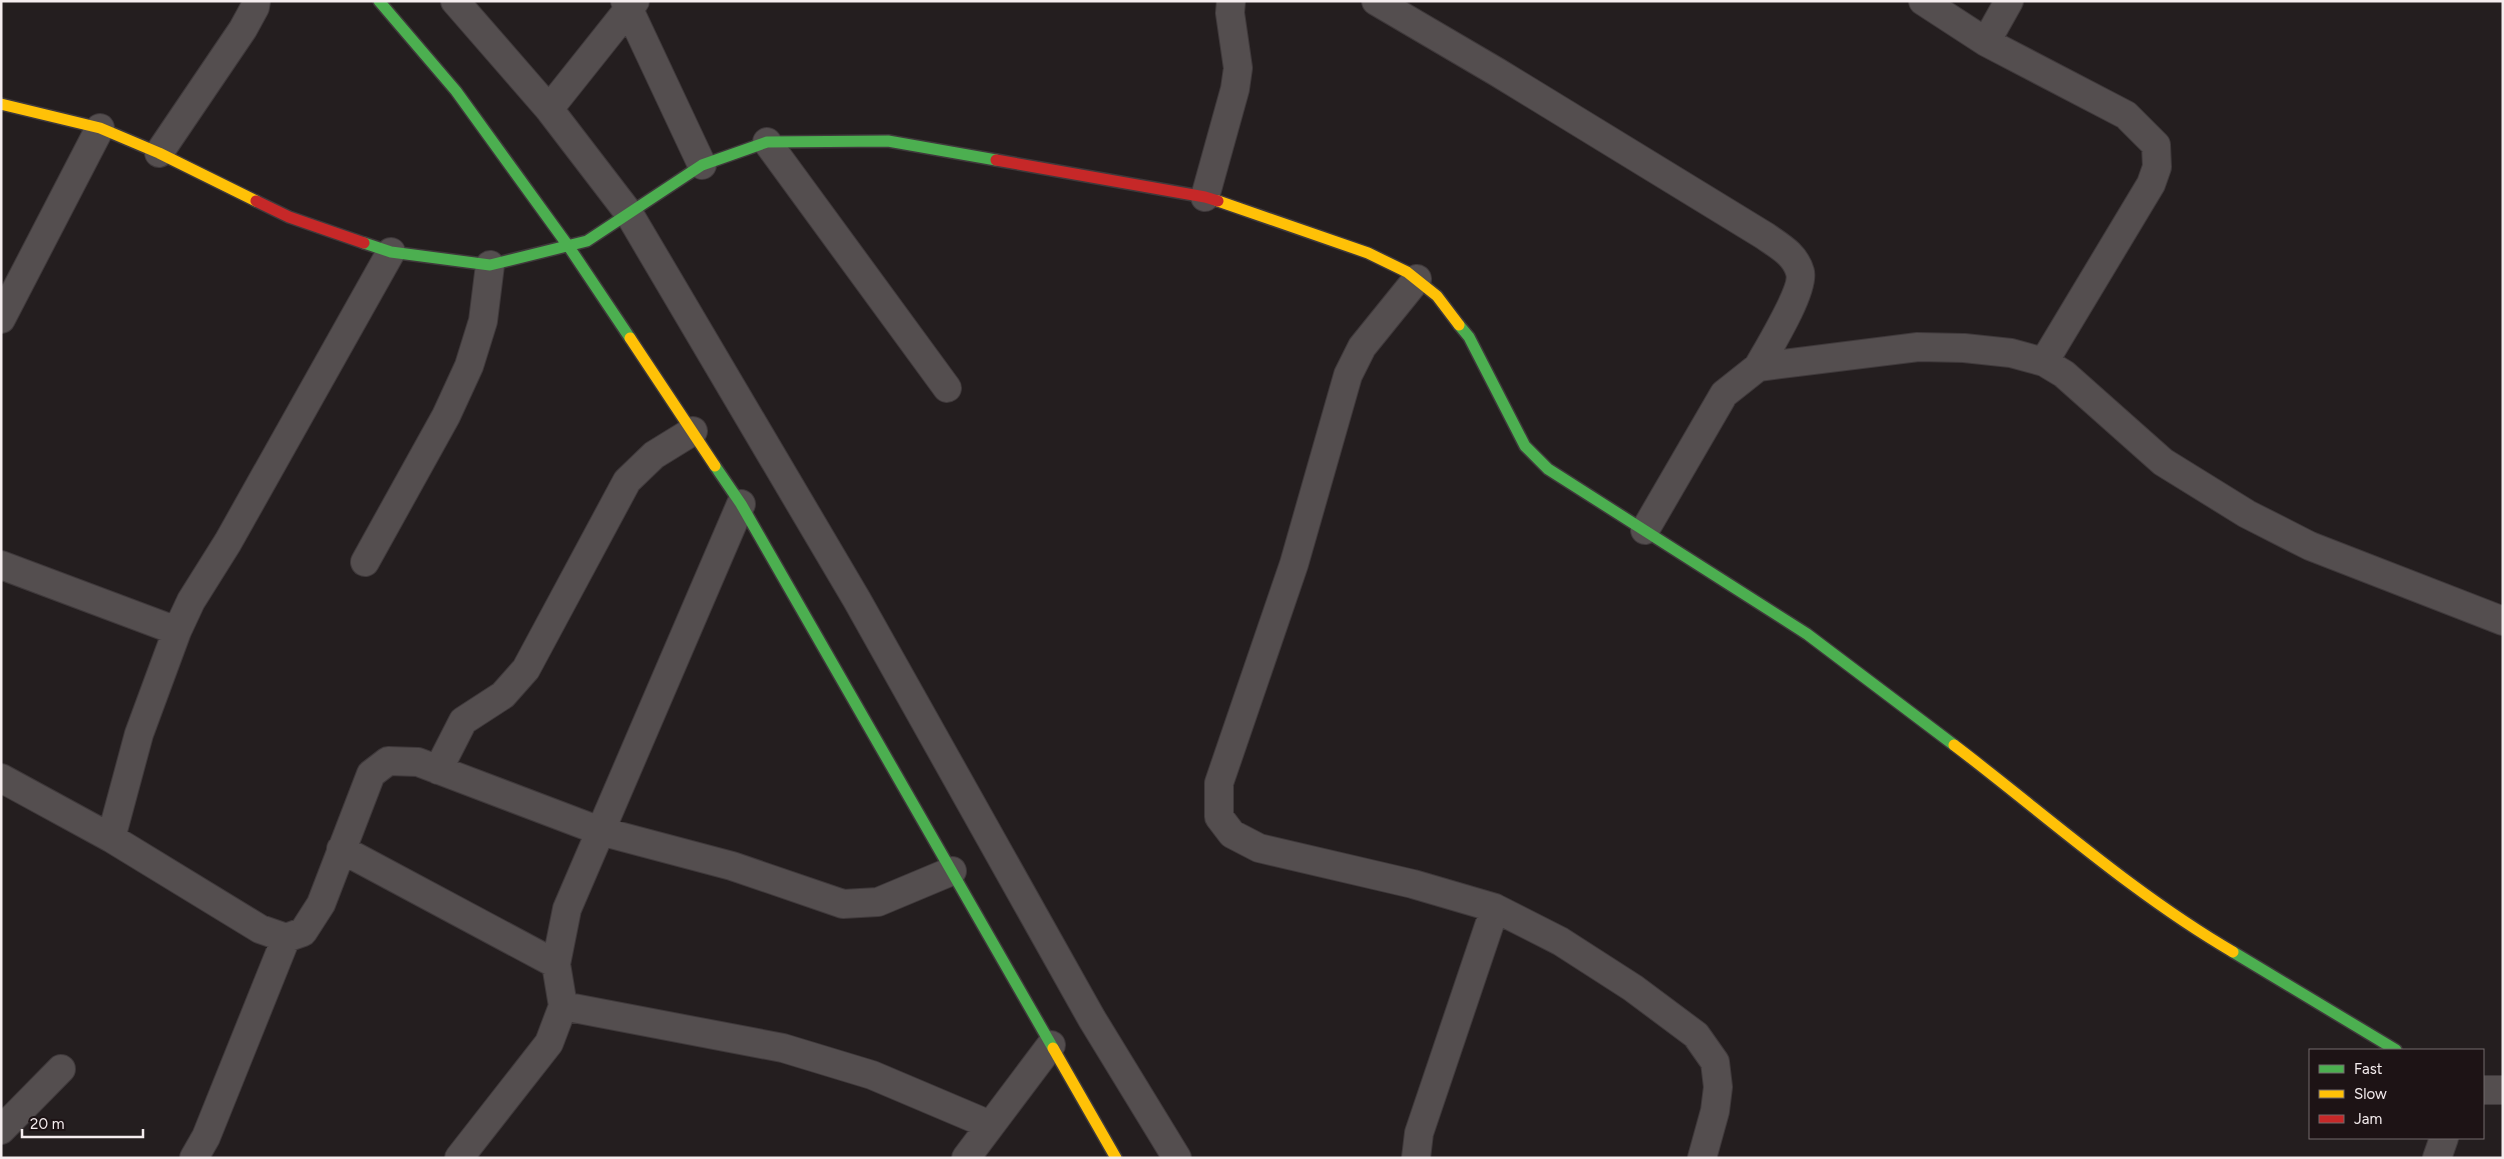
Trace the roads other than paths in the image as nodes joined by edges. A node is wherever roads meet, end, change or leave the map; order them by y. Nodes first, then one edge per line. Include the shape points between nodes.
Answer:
1 (256, 1) edge
2 (379, 1) edge
3 (455, 1) edge
4 (1231, 1) edge
5 (1376, 1) edge
6 (1923, 1) edge
7 (2010, 1) edge
8 (630, 4) edge
9 (1986, 42) junction
10 (1, 104) edge
11 (549, 109) junction
12 (100, 128) junction
13 (767, 142) junction
14 (159, 153) junction
15 (702, 165) junction
16 (1205, 197) junction
17 (623, 216) junction
18 (569, 247) junction
19 (392, 252) junction
20 (490, 265) junction
21 (1416, 279) junction
22 (1, 320) edge
23 (2044, 362) junction
24 (1758, 367) junction
25 (947, 388) dead end
26 (693, 431) junction
27 (741, 504) junction
28 (1645, 530) junction
29 (365, 562) dead end
30 (1, 565) edge
31 (2503, 621) edge
32 (177, 631) junction
33 (438, 770) junction
34 (1, 778) edge
35 (600, 831) junction
36 (111, 838) junction
37 (342, 849) junction
38 (952, 871) junction
39 (1495, 908) junction
40 (286, 938) junction
41 (556, 964) junction
42 (563, 1006) junction
43 (1051, 1045) junction
44 (2394, 1049) edge
45 (61, 1069) dead end
46 (2484, 1090) edge
47 (2503, 1090) edge
48 (990, 1125) junction
49 (1, 1130) edge
50 (2444, 1139) edge
51 (194, 1158) edge
52 (459, 1158) edge
53 (966, 1158) edge
54 (1116, 1158) edge
55 (1176, 1158) edge
56 (1416, 1158) edge
57 (1702, 1158) edge
58 (2437, 1158) edge

1 - 14 street via 244,29
2 - 18 street via 456,90
3 - 11 street
4 - 16 street via 1238,68
5 - 24 street via 1522,87 1790,254 1800,273 1796,295
6 - 9 street
7 - 9 street
8 - 11 street
8 - 15 street
9 - 23 street via 2126,115 2156,145 2157,167 2151,184
10 - 12 street
11 - 17 street
12 - 14 street
12 - 22 street
13 - 15 street
13 - 16 street via 888,141
13 - 25 street
14 - 19 street via 289,218
15 - 17 street
16 - 21 street via 1368,253
17 - 18 street via 587,241
17 - 55 street via 857,600 1092,1019
18 - 20 street
18 - 26 street
19 - 20 street
19 - 32 street via 228,542 191,601
20 - 29 street via 483,321 469,366 446,416
21 - 28 street via 1437,296 1469,337 1525,446 1548,469
21 - 39 street via 1362,347 1348,375 1294,564 1218,783 1219,817 1232,834 1260,848 1413,884
23 - 24 street via 2011,353 1918,348
23 - 31 street via 2064,374 2163,462 2247,514 2310,546
24 - 28 street via 1724,394
26 - 27 street
26 - 33 street via 654,455 627,482 526,669 503,695 463,721
27 - 35 street
27 - 38 street
28 - 44 street via 1807,634 2011,788 2092,856 2201,932
30 - 32 street
32 - 36 street via 138,734
33 - 35 street
33 - 37 street via 418,762 388,761 371,774
34 - 36 street
35 - 38 street via 732,866 843,904 878,902
35 - 41 street via 567,909
36 - 40 street via 260,928
37 - 40 street via 321,904 308,925 303,932
37 - 41 street
38 - 43 street
39 - 56 street via 1419,1133
39 - 57 street via 1560,941 1633,988 1696,1035 1715,1062 1718,1087
40 - 51 street via 206,1137
41 - 42 street
42 - 48 street via 783,1048 872,1075
42 - 52 street via 549,1043
43 - 48 street
43 - 54 street
45 - 49 street
46 - 47 street
48 - 53 street
50 - 58 street

